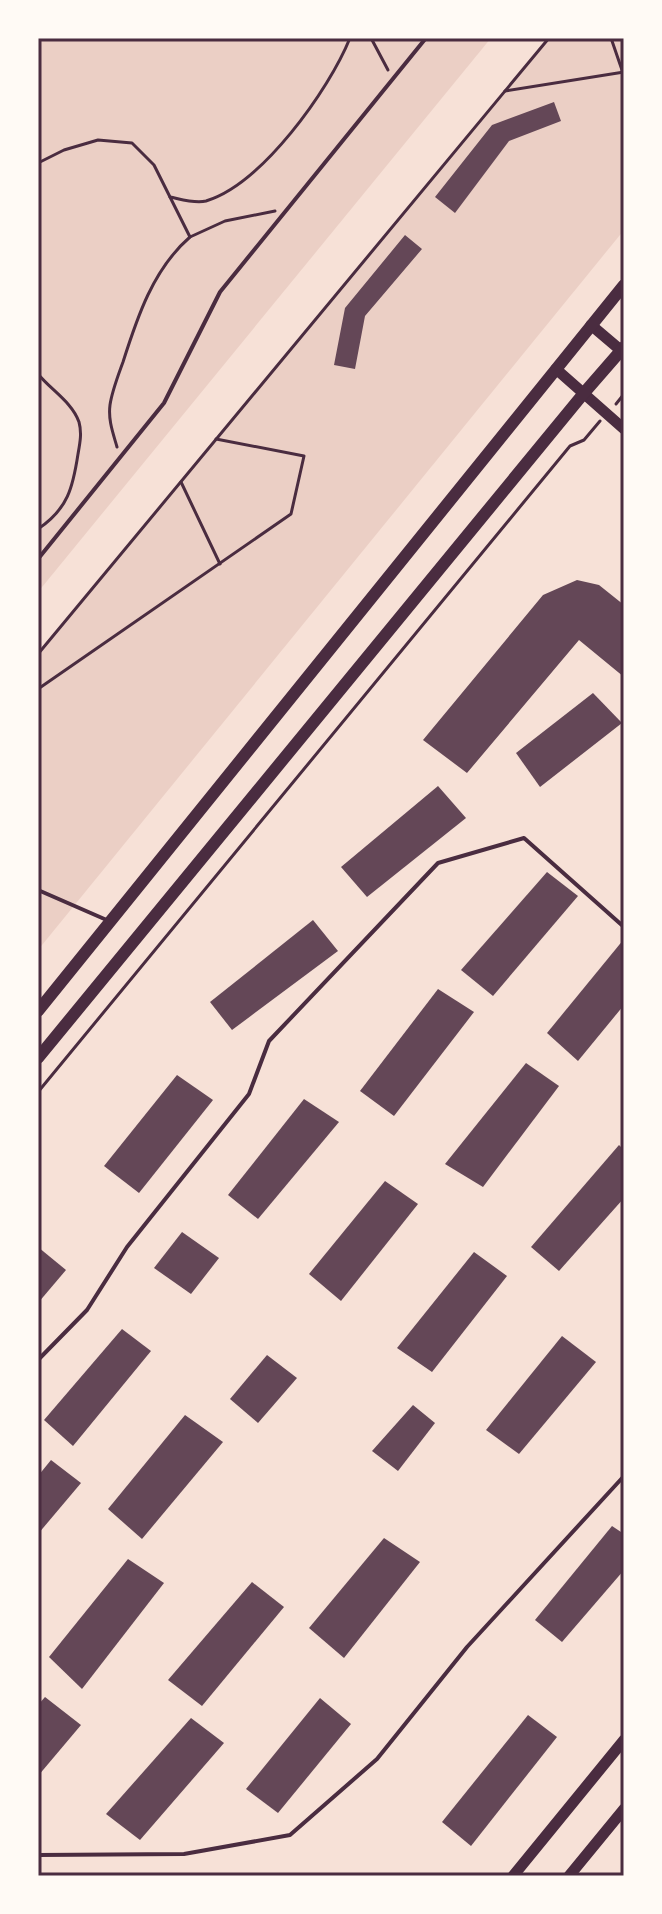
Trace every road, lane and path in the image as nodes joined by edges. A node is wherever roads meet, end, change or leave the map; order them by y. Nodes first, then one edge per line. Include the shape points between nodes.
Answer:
1 (350, 38) edge
2 (371, 38) edge
3 (426, 38) edge
4 (549, 38) edge
5 (611, 38) edge
6 (624, 72) edge
7 (392, 79) junction
8 (504, 92) junction
9 (38, 163) edge
10 (170, 197) junction
11 (287, 210) junction
12 (190, 237) junction
13 (624, 285) edge
14 (591, 325) junction
15 (623, 351) edge
16 (556, 369) junction
17 (38, 374) edge
18 (584, 393) junction
19 (624, 394) edge
20 (607, 413) junction
21 (624, 429) edge
22 (216, 439) junction
23 (120, 457) junction
24 (181, 482) junction
25 (38, 529) edge
26 (38, 559) edge
27 (220, 564) junction
28 (38, 654) edge
29 (38, 689) edge
30 (38, 890) edge
31 (111, 922) junction
32 (624, 927) edge
33 (38, 1011) edge
34 (38, 1058) edge
35 (38, 1092) edge
36 (38, 1360) edge
37 (624, 1476) edge
38 (624, 1740) edge
39 (624, 1809) edge
40 (38, 1855) edge
41 (513, 1876) edge
42 (569, 1876) edge

1 - 10 path via 306,114 264,163 204,202
2 - 7 path
3 - 7 lane
4 - 8 path
5 - 6 path
6 - 8 path
7 - 11 lane
8 - 22 path
9 - 10 path via 98,140 132,143 154,165
10 - 12 path
11 - 12 path via 225,221
11 - 23 lane via 220,292 164,403
12 - 23 path via 152,286 121,368 110,404 110,426
13 - 14 main road
14 - 15 main road
14 - 16 main road
15 - 18 main road
16 - 18 main road
16 - 31 main road
17 - 25 path via 69,406 81,434 70,492 55,516
18 - 20 main road
18 - 34 main road
19 - 20 path
20 - 21 main road
20 - 35 path via 584,440 570,446
22 - 24 path
22 - 27 path via 304,456 291,514
23 - 26 lane
24 - 27 path
24 - 28 path
27 - 29 path
30 - 31 lane
31 - 33 main road
32 - 36 lane via 524,838 438,863 269,1041 249,1094 127,1247 87,1310
37 - 40 lane via 467,1647 377,1759 290,1835 184,1854
38 - 41 main road
39 - 42 main road

